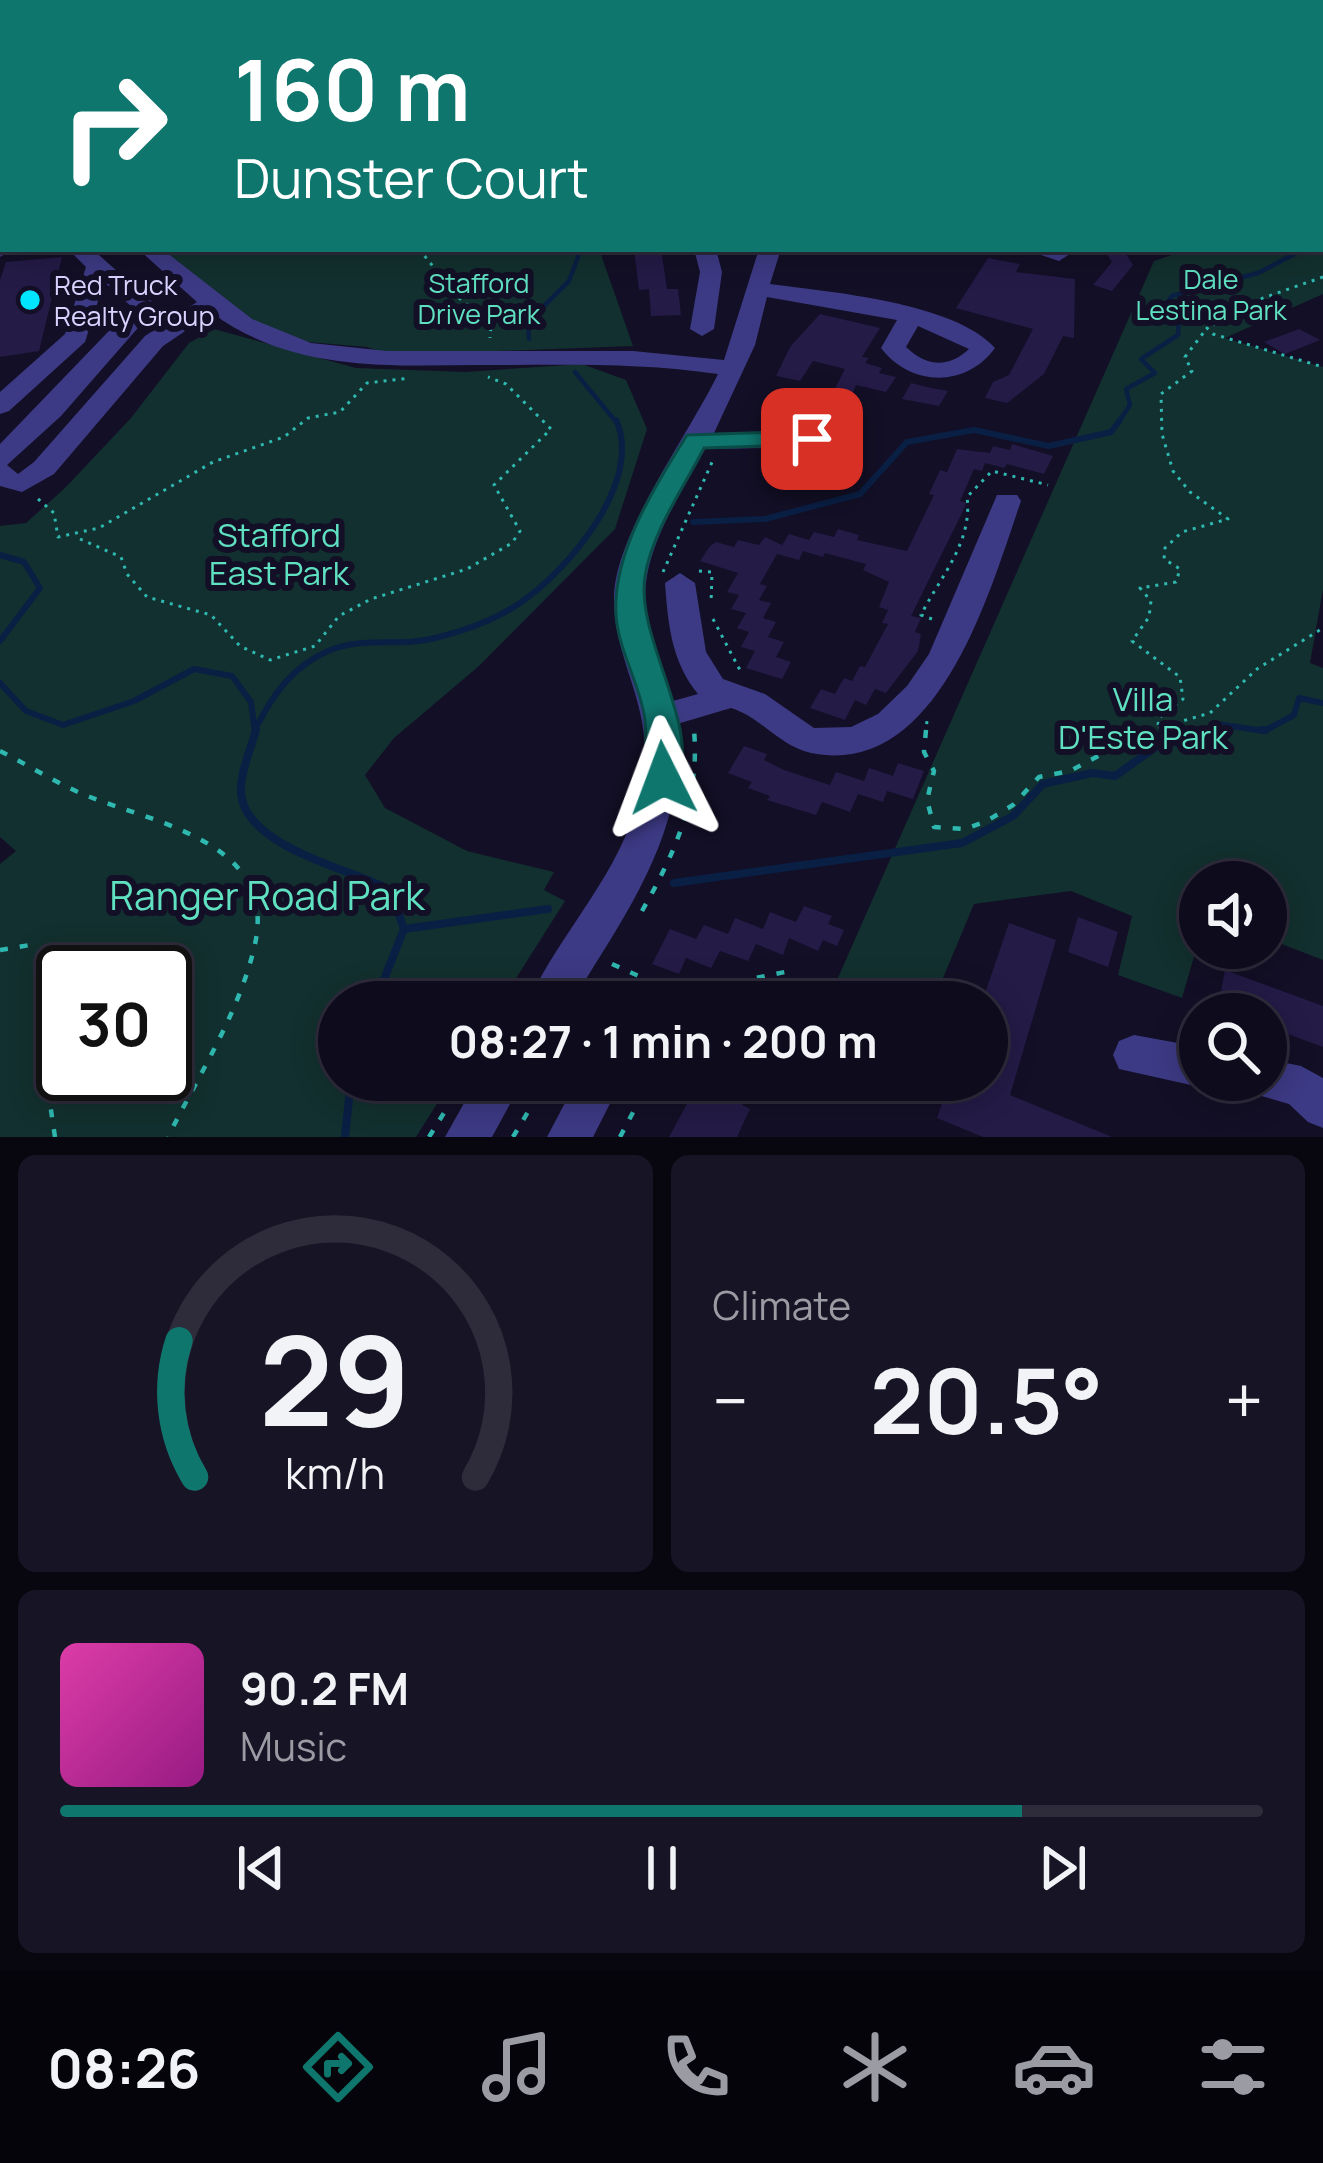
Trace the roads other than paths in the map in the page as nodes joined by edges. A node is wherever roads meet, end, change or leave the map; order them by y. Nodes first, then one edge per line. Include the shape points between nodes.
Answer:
1 (152, 252) edge
2 (706, 252) edge
3 (769, 252) edge
4 (1049, 252) edge
5 (1059, 254) dead end
6 (88, 257) edge
7 (759, 289) junction
8 (214, 302) junction
9 (910, 319) dead end
10 (702, 329) dead end
11 (732, 369) junction
12 (0, 406) edge
13 (812, 439) dead end
14 (696, 440) junction
15 (6, 462) edge
16 (1007, 501) dead end
17 (684, 577) road end
18 (737, 689) junction
19 (660, 717) junction
20 (576, 981) edge
21 (1134, 1054) dead end
22 (1179, 1063) edge
23 (1287, 1083) edge
24 (489, 1101) edge
25 (589, 1101) edge
26 (1323, 1107) edge
27 (466, 1137) edge
28 (569, 1137) edge

1 - 8 street
2 - 10 street via 711,272
3 - 7 street
4 - 5 street
6 - 12 street via 76,337
6 - 15 street via 145,306 142,314
7 - 9 street
7 - 11 street
8 - 11 street via 258,332 332,353 631,358
8 - 15 street via 154,341 44,469
11 - 14 street
13 - 14 street
14 - 19 street via 632,575 630,619
16 - 18 street via 947,654 916,701 867,737 815,741 775,722
17 - 18 street via 686,642 710,686
18 - 19 street
19 - 20 street via 663,778 652,824
21 - 22 street
23 - 26 street
24 - 27 street
25 - 28 street

